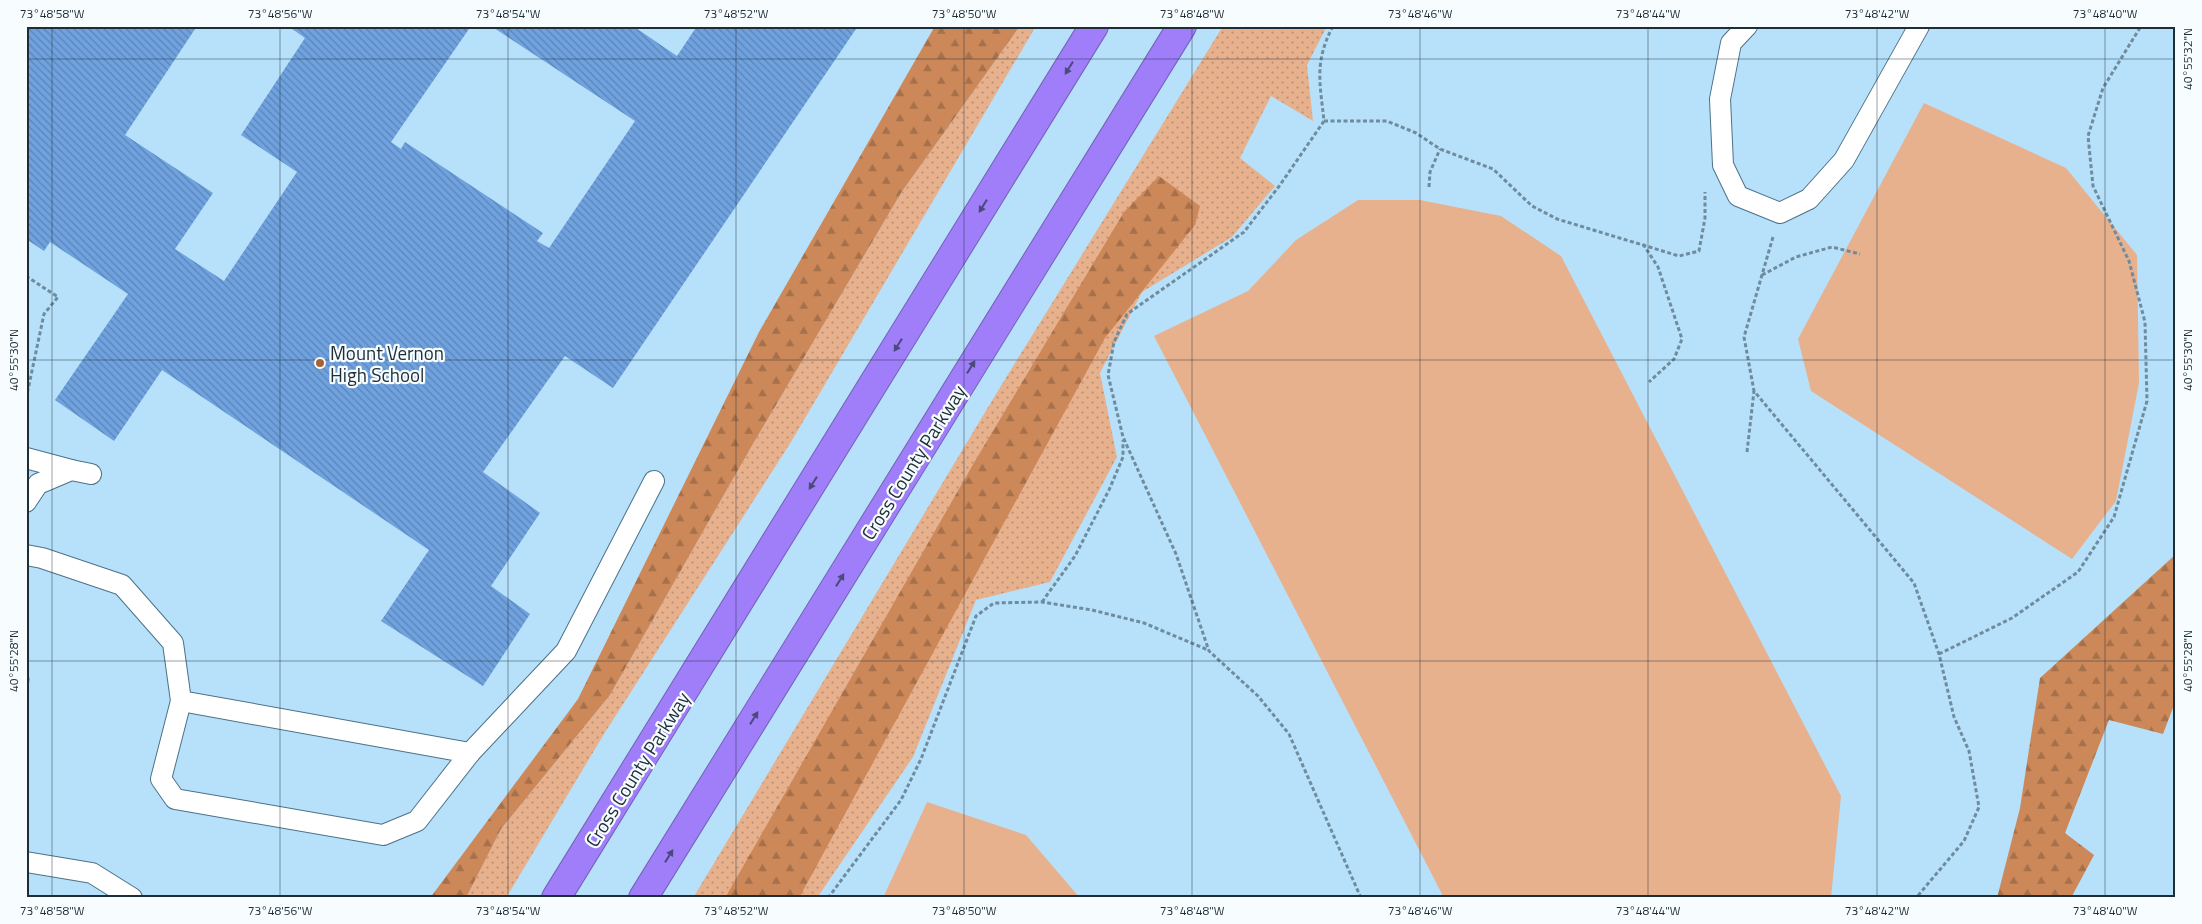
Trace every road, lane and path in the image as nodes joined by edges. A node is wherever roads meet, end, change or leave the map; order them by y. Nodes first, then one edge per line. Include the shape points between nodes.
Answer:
1 (1094, 26) edge
2 (1182, 26) edge
3 (1333, 26) edge
4 (1747, 26) edge
5 (1919, 26) edge
6 (2141, 26) edge
7 (1324, 121) junction
8 (1440, 149) junction
9 (1429, 187) dead end
10 (1705, 189) dead end
11 (1780, 213) junction
12 (1642, 244) junction
13 (1860, 254) dead end
14 (26, 276) edge
15 (1762, 276) junction
16 (1649, 382) dead end
17 (1754, 391) junction
18 (26, 399) edge
19 (1123, 437) junction
20 (1747, 452) dead end
21 (26, 458) edge
22 (72, 470) junction
23 (91, 474) dead end
24 (654, 481) dead end
25 (26, 502) edge
26 (26, 539) edge
27 (34, 557) edge
28 (1042, 602) junction
29 (1208, 650) junction
30 (1939, 654) junction
31 (182, 701) junction
32 (470, 753) junction
33 (26, 862) edge
34 (132, 898) edge
35 (556, 898) edge
36 (643, 898) edge
37 (828, 898) edge
38 (1361, 898) edge
39 (1916, 898) edge

1 -> 35 highway, Cross County Parkway
36 -> 2 highway, Cross County Parkway
3 - 7 path via 1323,46 1319,71
4 - 11 lane via 1731,43 1720,99 1723,165 1738,196
5 - 11 lane via 1844,160 1810,199
6 - 30 path via 2103,88 2088,136 2093,186 2129,261 2145,322 2146,401 2114,517 2078,572 2012,618
7 - 8 path via 1388,121 1416,133
7 - 19 path via 1244,232 1127,314 1114,342 1108,375
8 - 9 path via 1430,172
8 - 12 path via 1493,169 1532,206 1557,219
10 - 12 path via 1705,218 1699,251 1679,256
11 - 15 path
12 - 16 path via 1658,267 1682,339 1674,359
13 - 15 path via 1832,247 1796,257
14 - 18 path via 58,297 44,314
15 - 17 path via 1744,337
17 - 20 path
17 - 30 path via 1914,583
19 - 28 path via 1123,457 1109,490 1075,556
19 - 29 path via 1176,554
21 - 22 lane
22 - 23 lane
22 - 25 lane via 38,484
24 - 32 lane via 566,651
26 - 27 lane
27 - 31 lane via 122,585 173,643
28 - 29 path via 1144,623
28 - 37 path via 994,603 976,616 921,759 901,800
29 - 38 path via 1258,696 1289,734
30 - 39 path via 1954,716 1969,751 1979,807 1964,841
31 - 32 lane
31 - 32 lane via 161,779 175,799 383,834 417,821
33 - 34 lane via 92,873

